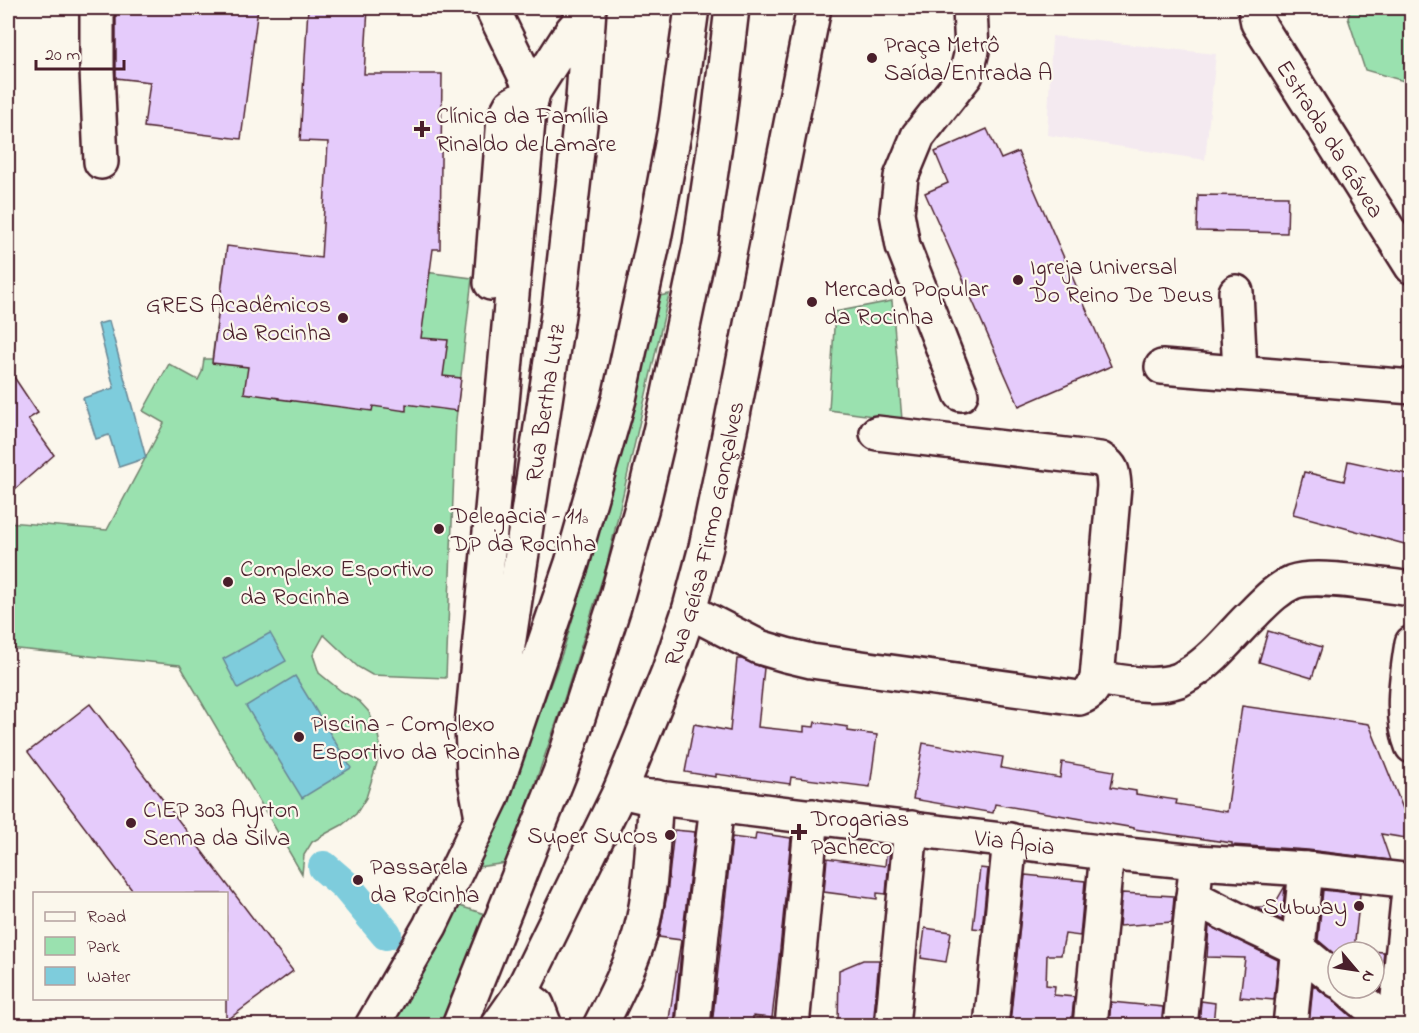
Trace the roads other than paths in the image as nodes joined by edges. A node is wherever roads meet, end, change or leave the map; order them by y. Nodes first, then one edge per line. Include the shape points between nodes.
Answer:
1 (97, 8) edge
2 (492, 8) edge
3 (692, 8) edge
4 (732, 8) edge
5 (814, 8) edge
6 (970, 8) edge
7 (1227, 8) edge
8 (589, 10) edge
9 (1256, 15) edge
10 (533, 92) junction
11 (101, 162) dead end
12 (1412, 267) edge
13 (1236, 292) dead end
14 (1162, 367) dead end
15 (1240, 373) junction
16 (1412, 387) edge
17 (961, 394) dead end
18 (877, 433) dead end
19 (1412, 589) edge
20 (689, 611) junction
21 (1412, 643) edge
22 (1097, 678) junction
23 (1412, 746) edge
24 (620, 791) junction
25 (656, 797) junction
26 (717, 805) junction
27 (487, 807) junction
28 (812, 816) junction
29 (911, 828) junction
30 (1010, 840) junction
31 (1107, 853) junction
32 (1197, 862) junction
33 (1306, 869) junction
34 (1411, 881) edge
35 (1193, 897) junction
36 (1299, 949) junction
37 (1326, 971) edge
38 (521, 993) junction
39 (1362, 1000) edge
40 (372, 1026) edge
41 (459, 1026) edge
42 (498, 1026) edge
43 (545, 1026) edge
44 (600, 1026) edge
45 (693, 1026) edge
46 (792, 1026) edge
47 (892, 1026) edge
48 (991, 1026) edge
49 (1090, 1026) edge
50 (1180, 1026) edge
51 (1290, 1026) edge
52 (1394, 1026) edge

1 - 11 main road
2 - 10 main road
3 - 27 main road via 676,123 619,399 572,563
4 - 41 main road via 699,246 642,507 561,770
5 - 20 main road, Rua Geísa Firmo Gonçalves via 706,547
6 - 17 main road via 972,51 966,75 918,136 901,177 897,213 903,246
7 - 9 main road
8 - 10 main road
8 - 27 main road, Rua Bertha Lutz via 559,308
9 - 12 main road, Estrada da Gávea
10 - 27 main road via 511,105 502,134 462,669 474,705 474,774
13 - 15 main road
14 - 15 main road
15 - 16 main road
18 - 22 main road via 1100,459 1108,464 1114,486
19 - 22 main road via 1315,579 1295,581 1277,591 1202,666 1179,680 1159,684
20 - 22 main road via 759,647 811,661 1079,698 1093,690
20 - 24 main road, Rua Geísa Firmo Gonçalves
21 - 23 main road via 1406,715
24 - 25 main road, Via Ápia
24 - 38 main road, Rua Geísa Firmo Gonçalves
25 - 26 main road, Via Ápia
25 - 44 main road via 649,881 637,946
26 - 28 main road, Via Ápia
26 - 45 main road
27 - 40 main road via 430,926
28 - 29 main road, Via Ápia
28 - 46 main road
29 - 30 main road, Via Ápia
29 - 47 main road
30 - 31 main road, Via Ápia
30 - 48 main road
31 - 32 main road, Via Ápia
31 - 49 main road
32 - 33 main road, Via Ápia
32 - 35 main road
33 - 34 main road, Via Ápia
33 - 36 main road
34 - 52 main road
35 - 36 main road
35 - 50 main road
36 - 37 main road
36 - 51 main road
38 - 42 main road, Rua Geísa Firmo Gonçalves
38 - 43 main road via 537,1005
39 - 52 main road

